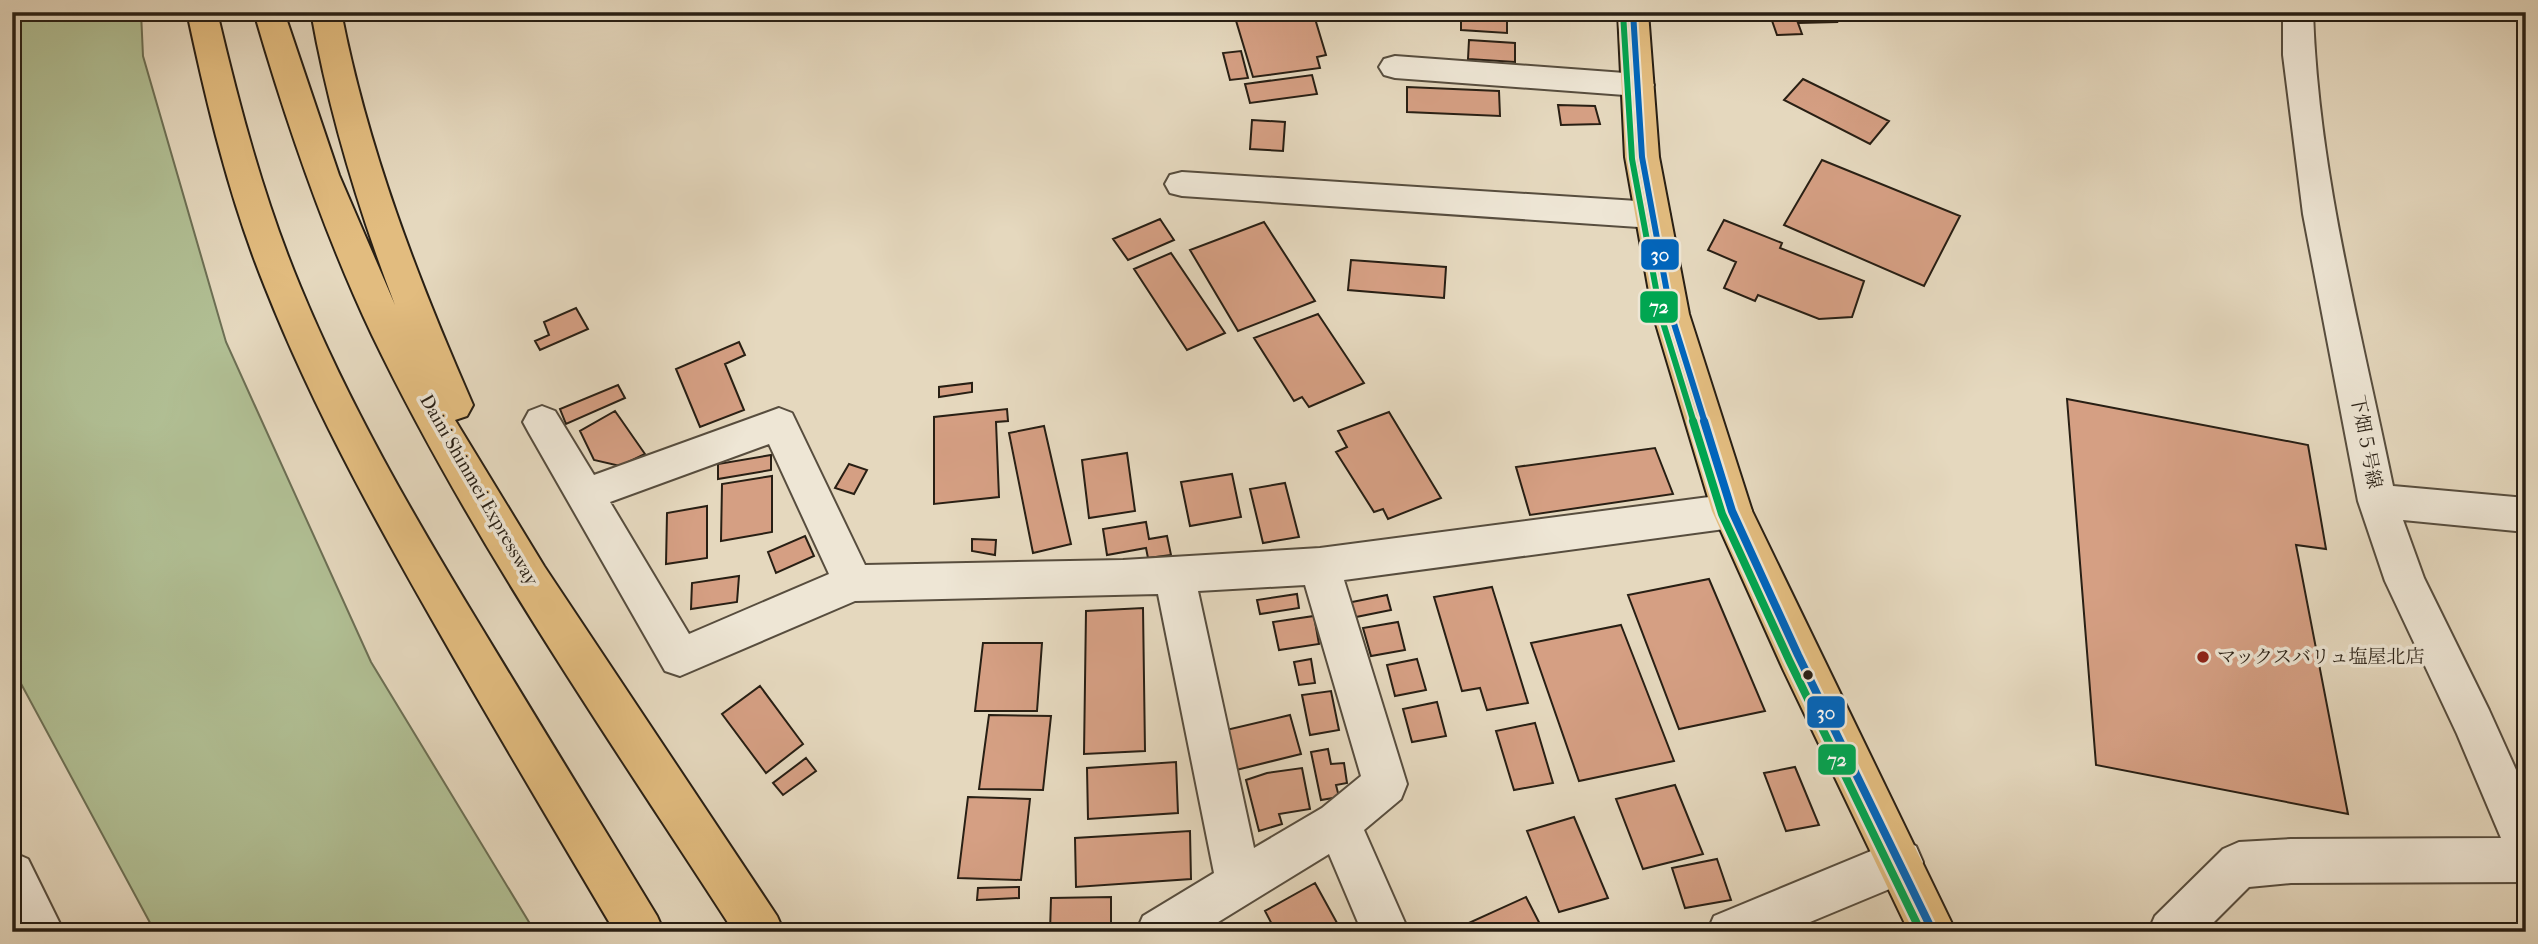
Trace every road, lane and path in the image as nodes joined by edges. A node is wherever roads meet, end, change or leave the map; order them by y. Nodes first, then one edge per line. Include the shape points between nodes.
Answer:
1 (202, 12) edge
2 (269, 12) edge
3 (326, 12) edge
4 (1633, 12) edge
5 (2298, 12) edge
6 (1395, 67) dead end
7 (1638, 85) junction
8 (1182, 184) dead end
9 (1653, 215) junction
10 (542, 422) dead end
11 (584, 495) junction
12 (2377, 501) junction
13 (1732, 511) junction
14 (2526, 515) edge
15 (1320, 566) junction
16 (1174, 575) junction
17 (853, 583) junction
18 (534, 584) junction
19 (1338, 823) junction
20 (2526, 845) edge
21 (2526, 860) edge
22 (1900, 862) junction
23 (12, 875) edge
24 (1239, 883) junction
25 (41, 932) edge
26 (641, 932) edge
27 (761, 932) edge
28 (1159, 932) edge
29 (1387, 932) edge
30 (1730, 932) edge
31 (1933, 932) edge
32 (2171, 932) edge

1 - 26 main road via 247,187 282,286 331,393 387,505
2 - 18 main road, Daini Shinmei Expressway via 295,102 333,205 390,334
3 - 18 main road via 340,88 383,233
4 - 7 main road
5 - 12 street, 下畑５号線 via 2299,55 2320,214
6 - 7 street
7 - 9 main road via 1642,157
8 - 9 street
9 - 13 main road via 1671,314
10 - 11 street
11 - 17 street via 680,656
11 - 17 street via 779,424
12 - 14 street
12 - 20 street, 下畑５号線 via 2405,581
13 - 15 street
13 - 22 main road
15 - 16 street
15 - 19 street via 1385,784
16 - 17 street
16 - 24 street
18 - 27 main road, Daini Shinmei Expressway
19 - 24 street
19 - 29 street
21 - 32 street via 2239,865
22 - 30 street
22 - 31 main road
23 - 25 street
24 - 28 street

